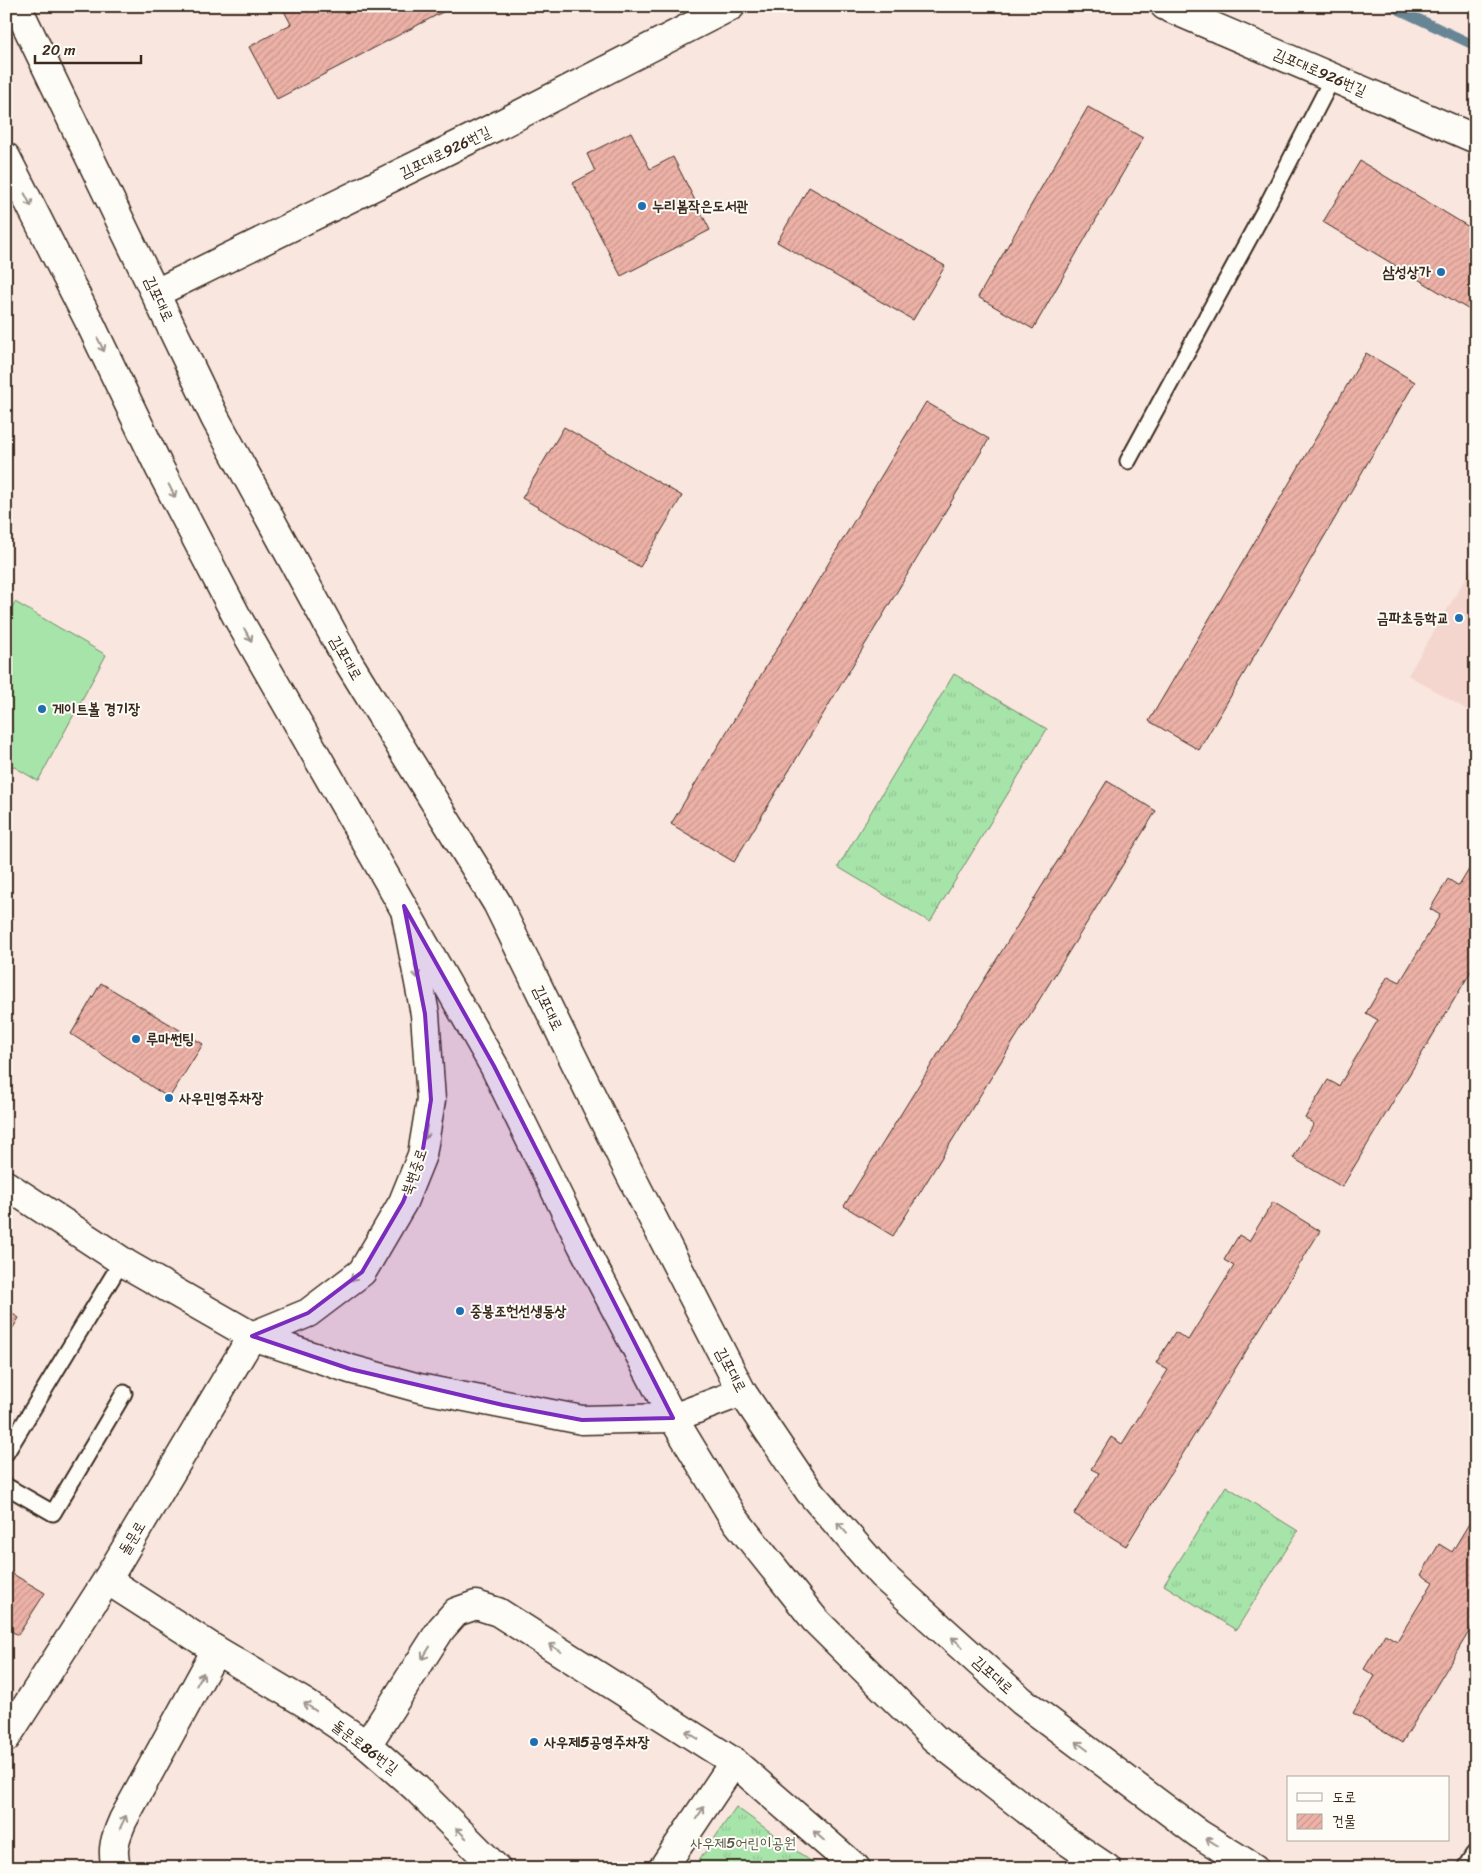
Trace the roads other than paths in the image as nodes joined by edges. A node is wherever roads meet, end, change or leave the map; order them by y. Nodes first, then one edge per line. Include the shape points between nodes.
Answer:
1 (17, 6) edge
2 (731, 6) edge
3 (1165, 6) edge
4 (1333, 77) junction
5 (1476, 139) edge
6 (6, 157) edge
7 (156, 293) junction
8 (1128, 460) dead end
9 (404, 906) junction
10 (6, 1185) edge
11 (122, 1261) junction
12 (252, 1336) junction
13 (742, 1392) junction
14 (124, 1393) dead end
15 (673, 1418) junction
16 (6, 1453) edge
17 (6, 1486) edge
18 (107, 1580) junction
19 (216, 1650) junction
20 (6, 1738) edge
21 (367, 1745) junction
22 (734, 1762) junction
23 (1476, 1858) edge
24 (117, 1868) edge
25 (496, 1868) edge
26 (663, 1868) edge
27 (856, 1868) edge
28 (1107, 1868) edge
29 (1254, 1868) edge
30 (1469, 1868) edge

1 - 7 main road, 김포대로
2 - 7 main road, 김포대로926번길 via 495,127
3 - 4 main road, 김포대로926번길
4 - 5 main road, 김포대로926번길
4 - 8 lane via 1264,212
6 -> 9 main road via 236,615
7 - 13 main road, 김포대로 via 215,418 349,663 497,903
9 -> 12 main road, 북변중로 via 425,1024 431,1100 422,1155 404,1202 362,1272 308,1313
9 - 15 main road via 494,1066 582,1245
10 - 11 main road
11 - 12 main road
11 - 16 lane
12 - 15 main road via 367,1374 503,1405 582,1420
12 - 18 main road, 돌문로
13 - 15 main road
29 -> 13 main road, 김포대로 via 1199,1834 1022,1701 882,1574 810,1491
14 - 17 lane via 53,1513
15 - 28 main road via 733,1517 815,1620 934,1738 1064,1840
18 - 19 main road, 돌문로86번길
18 - 20 main road, 돌문로
21 -> 19 main road, 돌문로86번길 via 305,1703
24 -> 19 main road via 113,1859 114,1840 123,1820
22 -> 21 main road via 498,1612 476,1604 456,1612 441,1629
25 -> 21 main road, 돌문로86번길 via 416,1788
26 -> 22 main road
27 -> 22 main road
23 - 30 street

